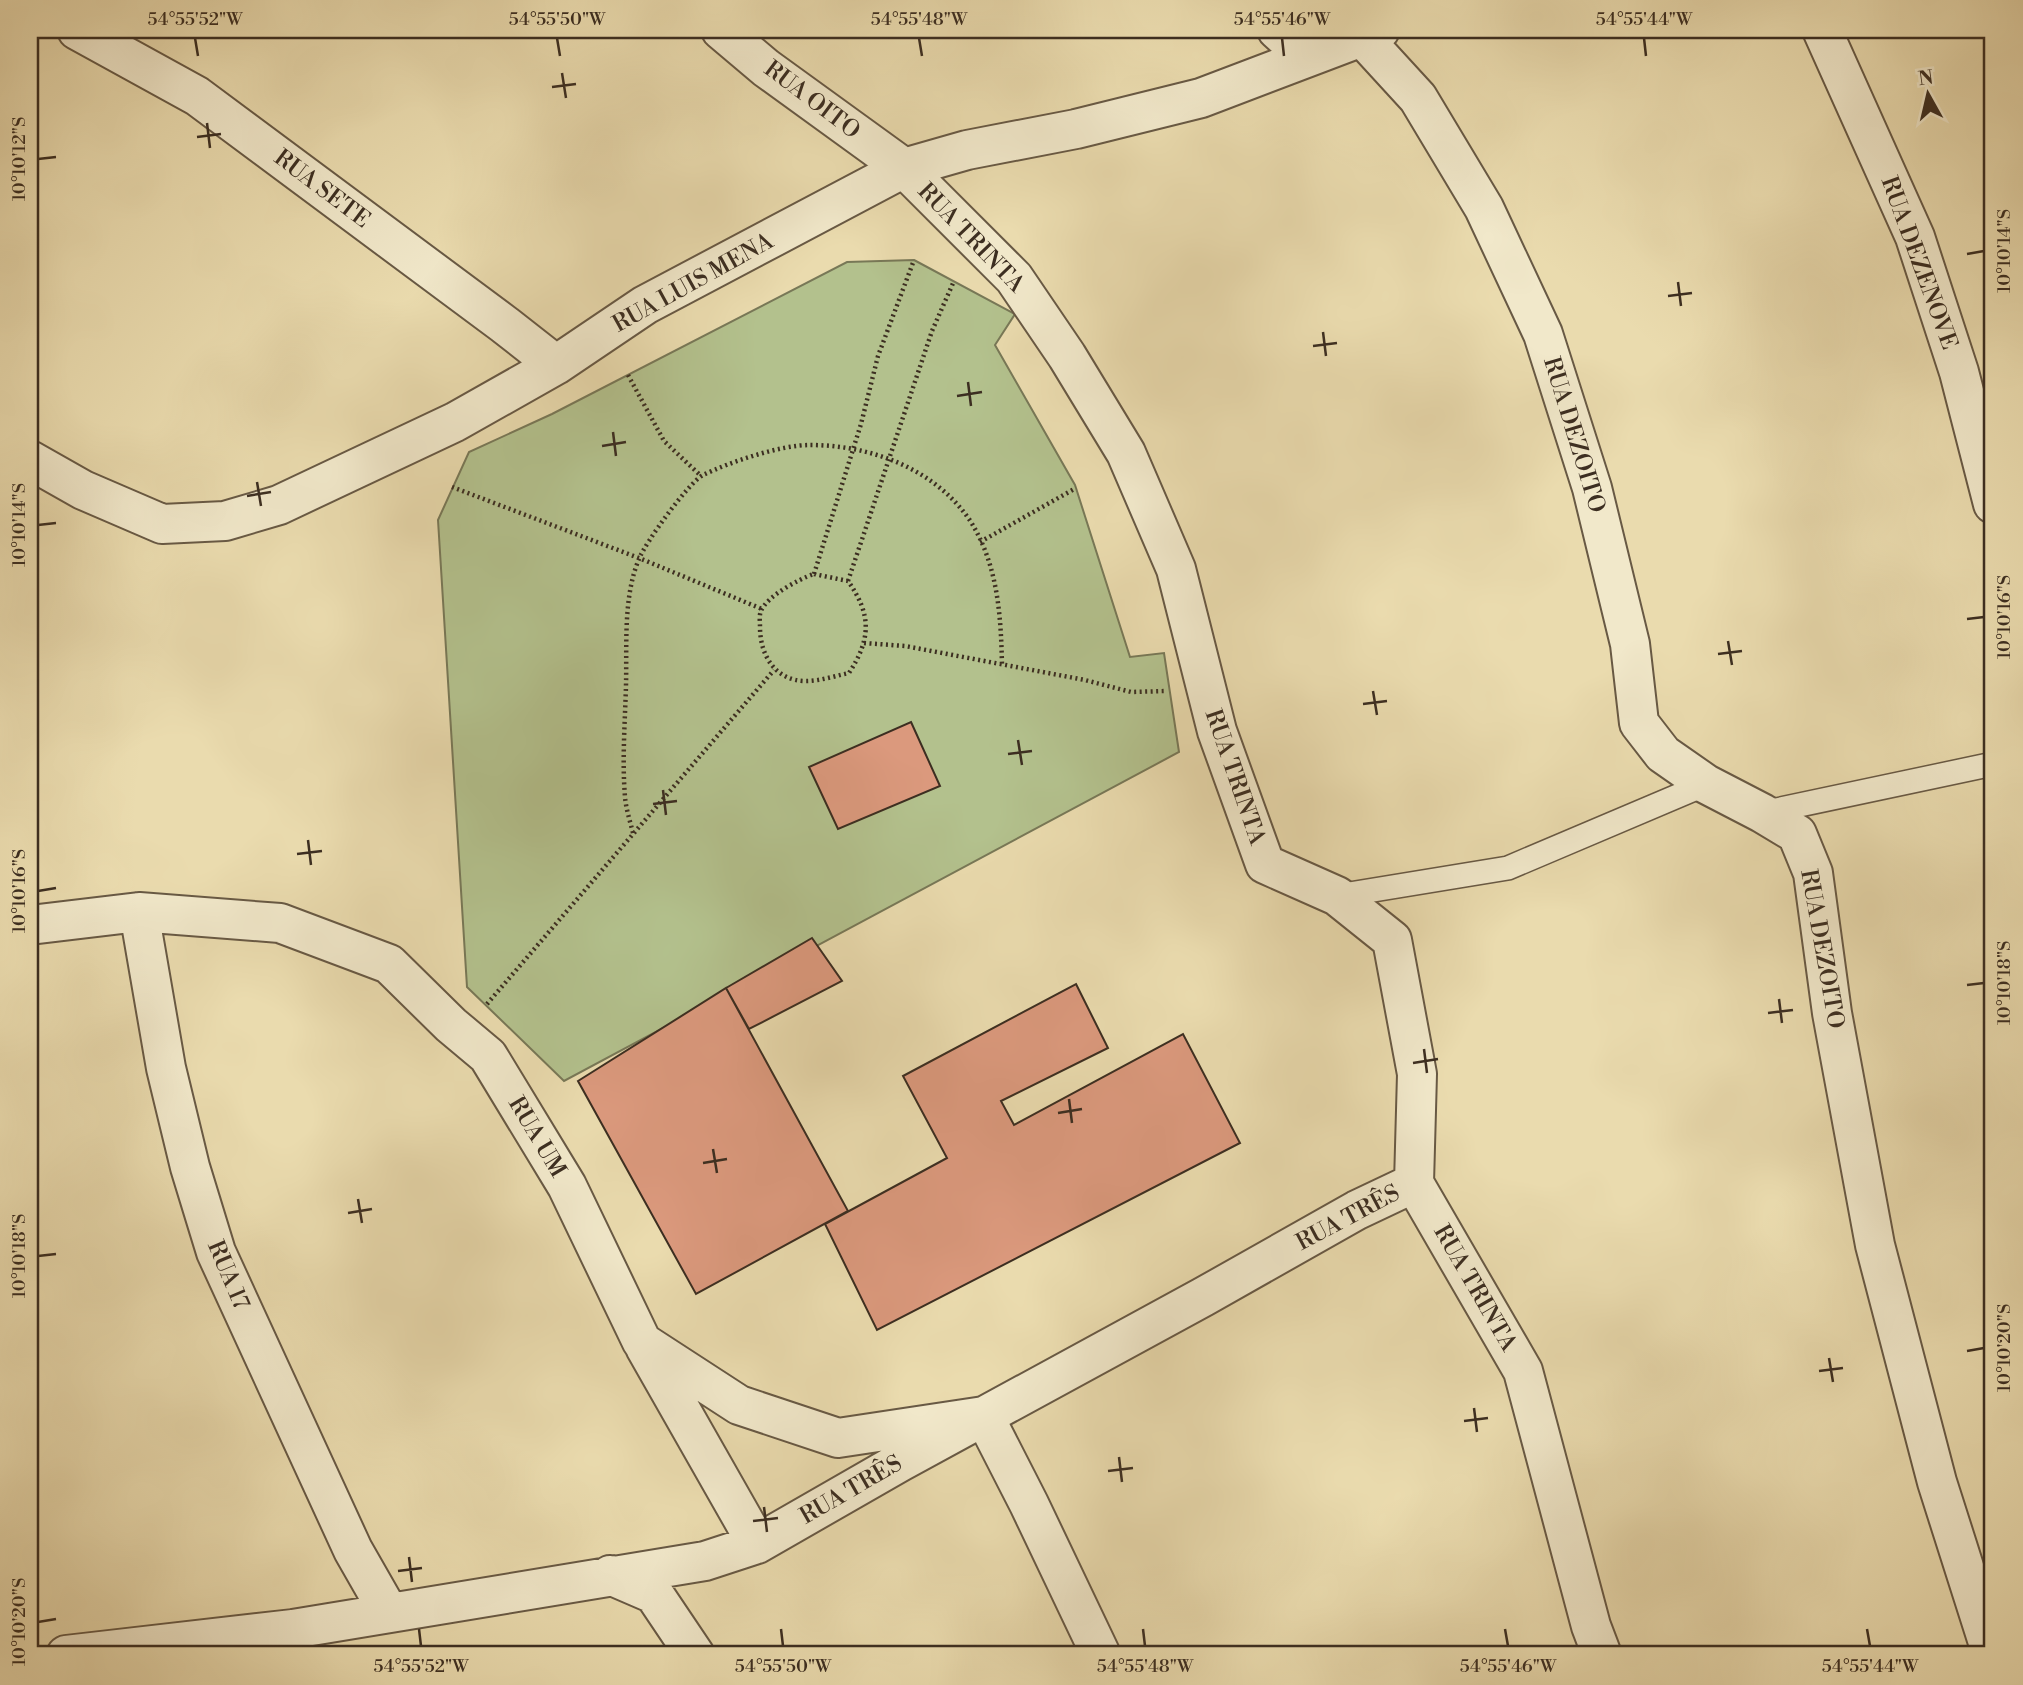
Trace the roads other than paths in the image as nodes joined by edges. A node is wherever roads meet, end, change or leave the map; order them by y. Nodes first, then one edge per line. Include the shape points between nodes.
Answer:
1 (78, 30) edge
2 (721, 30) edge
3 (1277, 30) edge
4 (1822, 30) edge
5 (1371, 34) edge
6 (1307, 57) junction
7 (904, 168) junction
8 (556, 365) junction
9 (30, 460) edge
10 (1993, 504) edge
11 (1993, 764) edge
12 (1706, 785) junction
13 (1762, 813) junction
14 (1337, 896) junction
15 (139, 912) junction
16 (30, 925) edge
17 (1413, 1184) junction
18 (642, 1342) junction
19 (984, 1416) junction
20 (757, 1544) junction
21 (610, 1575) junction
22 (389, 1613) junction
23 (251, 1645) edge
24 (66, 1655) edge
25 (695, 1655) edge
26 (1101, 1655) edge
27 (1602, 1655) edge
28 (1992, 1655) edge

1 - 8 street, RUA SETE via 197,96
2 - 7 street, RUA OITO
3 - 6 street
4 - 10 street, RUA DEZENOVE via 1916,237 1959,372
5 - 6 street, RUA LUIS MENA
5 - 12 street, RUA DEZOITO via 1418,98 1484,208 1543,334 1592,488 1630,644 1639,723 1663,754
6 - 7 street, RUA LUIS MENA via 1201,98
7 - 8 street, RUA LUIS MENA via 645,305
7 - 14 street, RUA TRINTA via 1014,278 1126,453 1176,569 1217,732 1265,864
8 - 9 street, RUA LUIS MENA via 430,434 279,505 225,521 162,524 83,490
11 - 13 lane
12 - 13 street, RUA DEZOITO
12 - 14 lane via 1508,867
13 - 28 street, RUA DEZOITO via 1797,834 1813,873 1832,1013 1875,1245 1937,1482
14 - 17 street, RUA TRINTA via 1392,940 1417,1074
15 - 16 street, RUA UM
15 - 18 street, RUA UM via 280,923 389,964 488,1056 567,1186
15 - 22 street, RUA 17 via 166,1068 216,1252 347,1539
17 - 19 street, RUA TRÊS via 1357,1210
17 - 27 street, RUA TRINTA via 1523,1371
18 - 19 street via 739,1405 838,1438
18 - 20 street, RUA UM
19 - 20 street, RUA TRÊS
19 - 26 street
20 - 21 street, RUA TRÊS via 705,1561
21 - 22 street, RUA TRÊS
21 - 25 street via 654,1594
22 - 23 street, RUA TRÊS via 293,1629
23 - 24 street, RUA TRÊS

